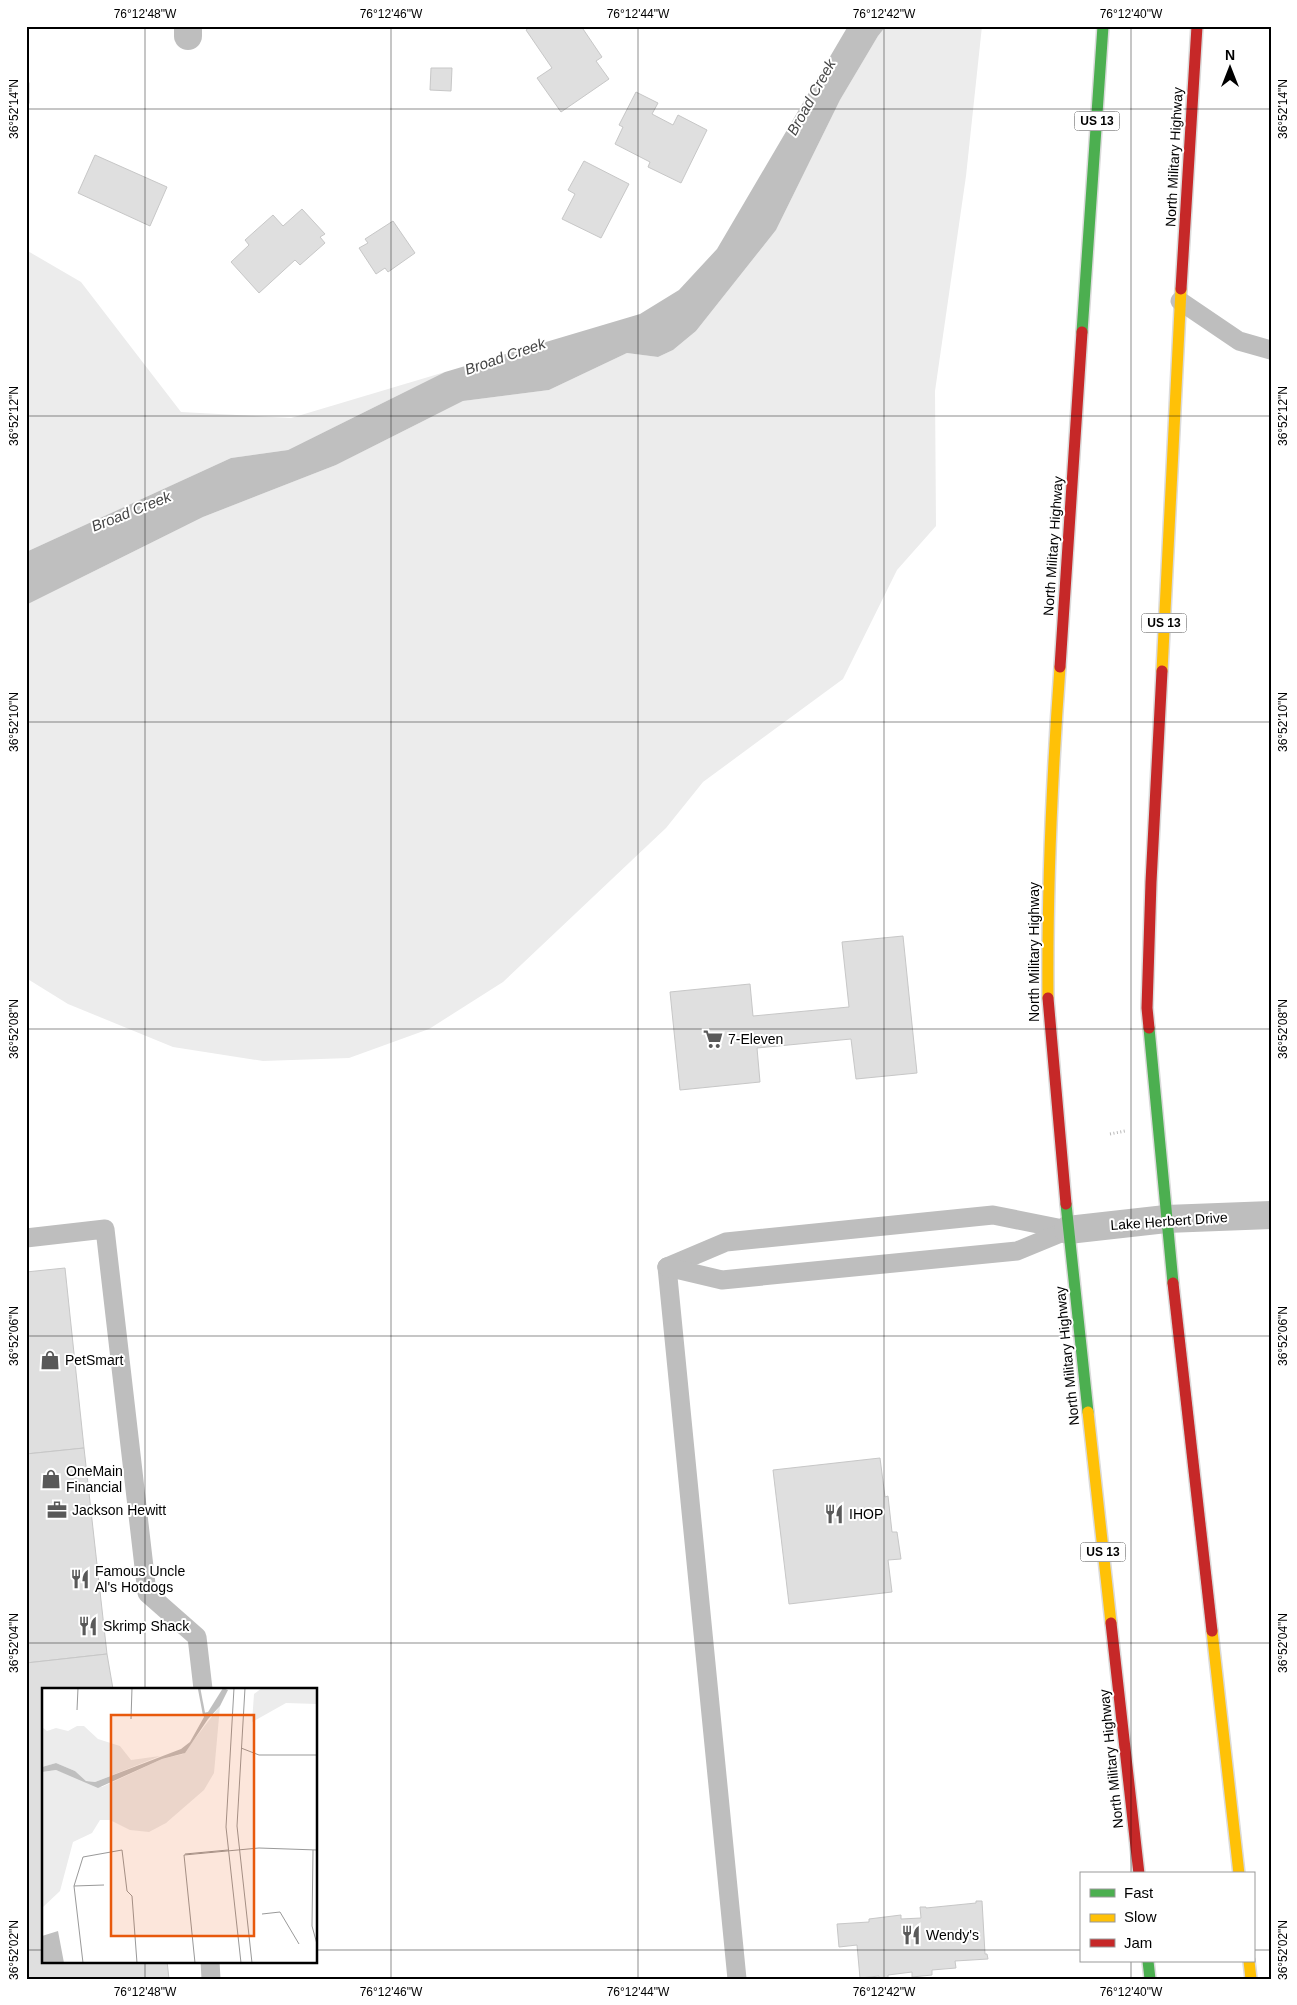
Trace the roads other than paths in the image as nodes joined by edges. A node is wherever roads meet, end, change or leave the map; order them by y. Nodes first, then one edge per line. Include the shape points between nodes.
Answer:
1 (1103, 26) edge
2 (1197, 26) edge
3 (1180, 301) junction
4 (1271, 350) edge
5 (1271, 1215) edge
6 (1166, 1219) junction
7 (1068, 1230) junction
8 (26, 1238) edge
9 (667, 1267) junction
10 (203, 1688) edge
11 (1139, 1872) edge
12 (1239, 1872) edge
13 (210, 1962) edge
14 (1148, 1962) edge
15 (1249, 1962) edge
16 (211, 1979) edge
17 (737, 1979) edge
18 (1150, 1979) edge
19 (1251, 1979) edge

1 - 7 main road, North Military Highway / US 13 via 1053,769 1047,916 1048,1015
2 - 3 main road, North Military Highway / US 13
3 - 4 lane via 1239,341
3 - 6 main road, North Military Highway / US 13 via 1147,1008
5 - 6 street, Lake Herbert Drive
6 - 7 street, Lake Herbert Drive
6 - 12 main road, North Military Highway / US 13
7 - 9 lane via 1017,1251 722,1280
7 - 9 lane via 993,1215 726,1242
7 - 11 main road, North Military Highway / US 13
8 - 10 lane via 105,1229 147,1593 197,1637
9 - 17 lane
13 - 16 lane
14 - 18 main road
15 - 19 main road

